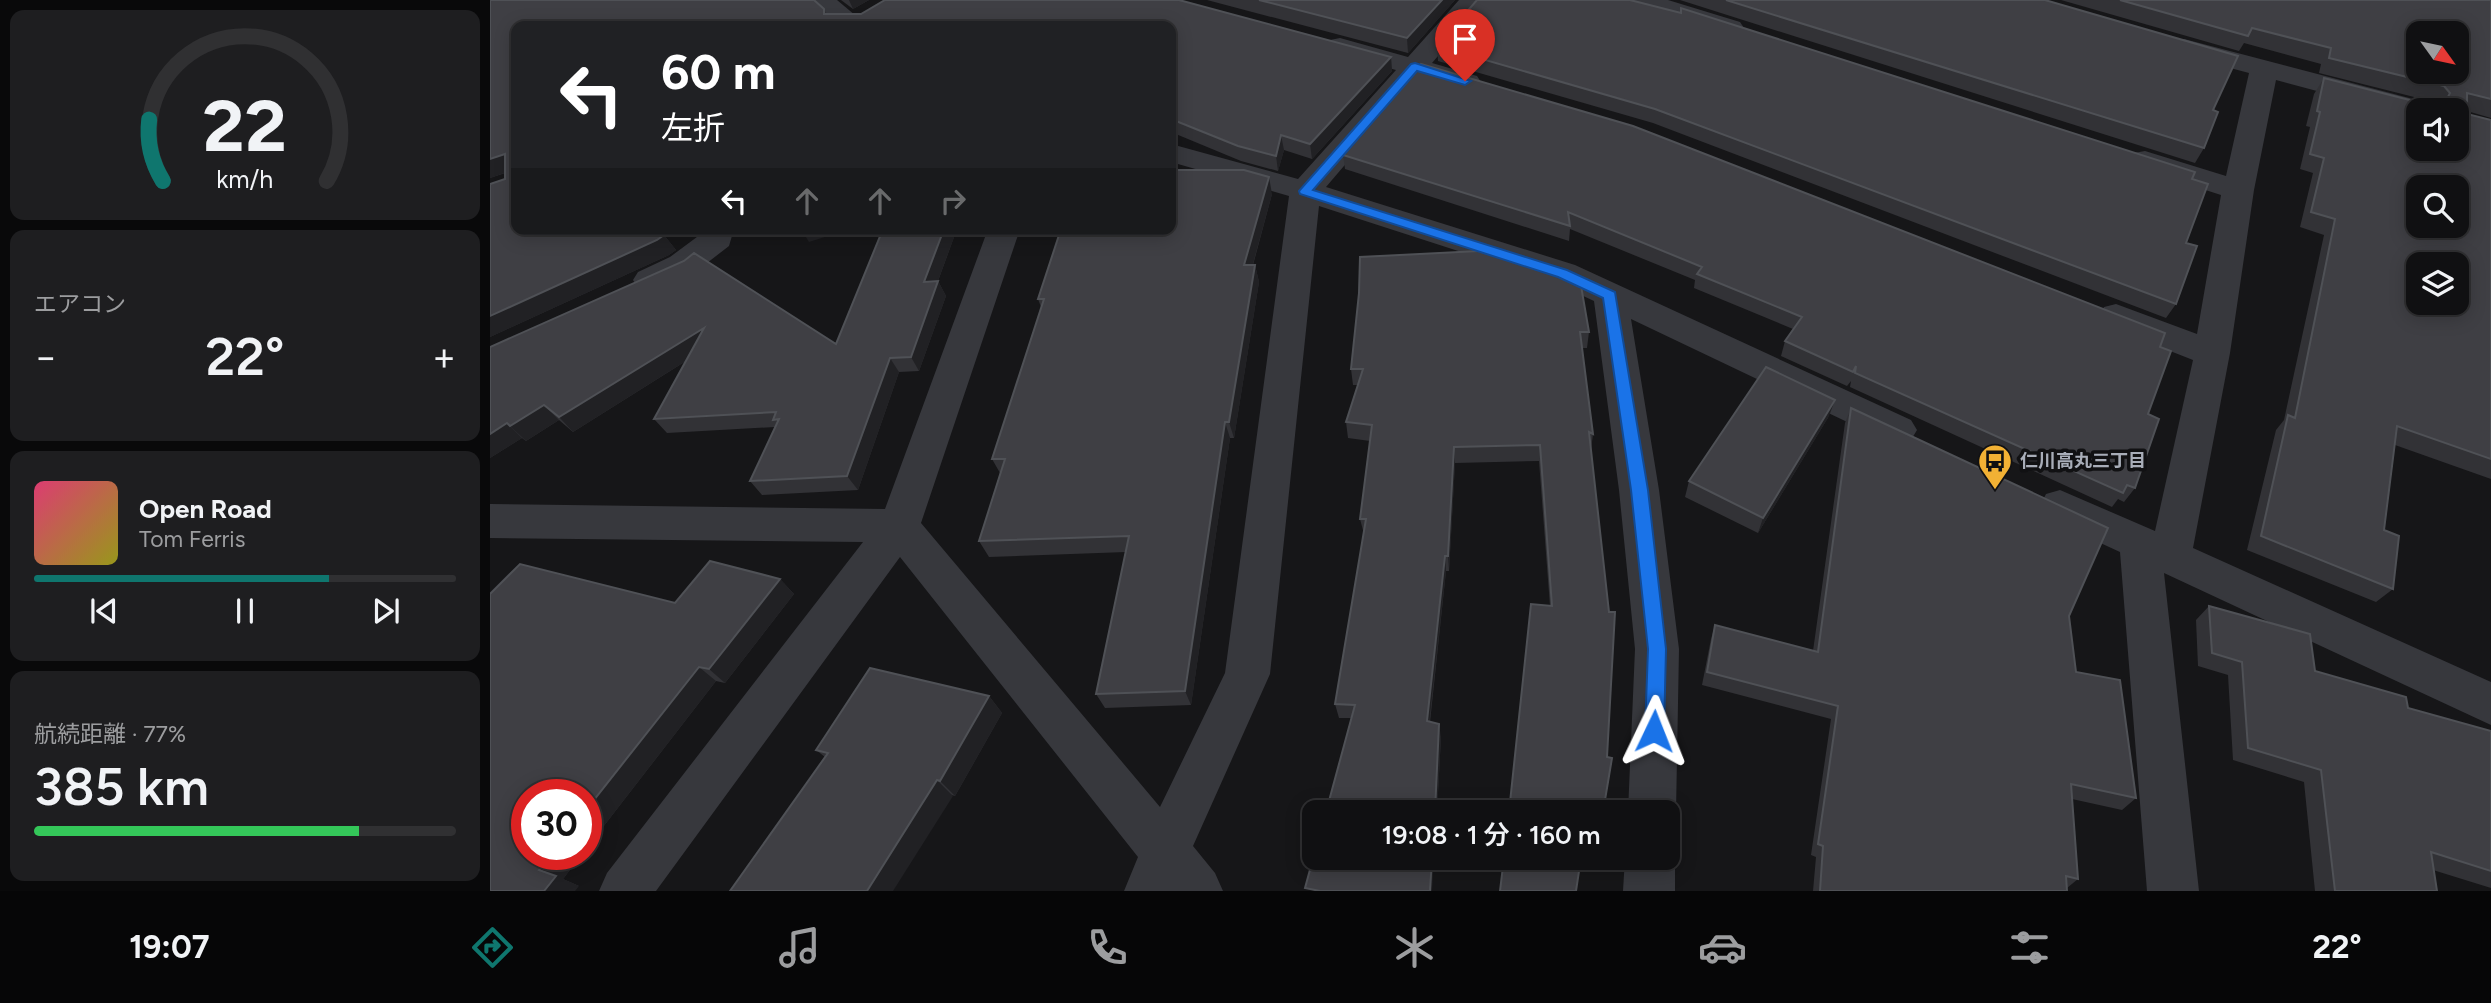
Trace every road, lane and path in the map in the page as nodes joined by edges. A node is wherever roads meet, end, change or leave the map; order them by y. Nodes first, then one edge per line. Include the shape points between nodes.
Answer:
1 (821, 0) edge
2 (1474, 0) edge
3 (1641, 0) edge
4 (854, 21) edge
5 (1758, 37) edge
6 (1311, 38) edge
7 (2157, 39) edge
8 (1415, 66) junction
9 (2264, 70) junction
10 (1495, 90) edge
11 (2406, 106) edge
12 (2118, 152) edge
13 (1176, 154) edge
14 (2238, 190) junction
15 (1305, 191) junction
16 (717, 235) edge
17 (1002, 235) edge
18 (622, 293) edge
19 (1610, 296) junction
20 (2095, 308) edge
21 (2212, 353) junction
22 (1925, 443) edge
23 (2026, 490) edge
24 (496, 526) edge
25 (900, 526) junction
26 (2155, 550) junction
27 (2491, 704) edge
28 (1652, 800) edge
29 (1650, 870) edge
30 (1158, 871) edge
31 (625, 891) edge
32 (1198, 891) edge
33 (1649, 891) edge
34 (2173, 891) edge

1 - 4 street
2 - 8 street
3 - 5 street
6 - 8 street
7 - 9 street
8 - 10 street
8 - 15 street
9 - 11 street
9 - 14 street
12 - 14 street
13 - 15 street
14 - 21 street
15 - 19 street via 1563,273
15 - 30 street via 1247,674
16 - 18 street via 682,265
17 - 25 street
19 - 22 street
19 - 28 street via 1657,649
20 - 21 street
21 - 26 street
23 - 26 street
24 - 25 street
25 - 30 street
25 - 31 street
26 - 27 street
26 - 34 street
29 - 33 street
30 - 32 street

